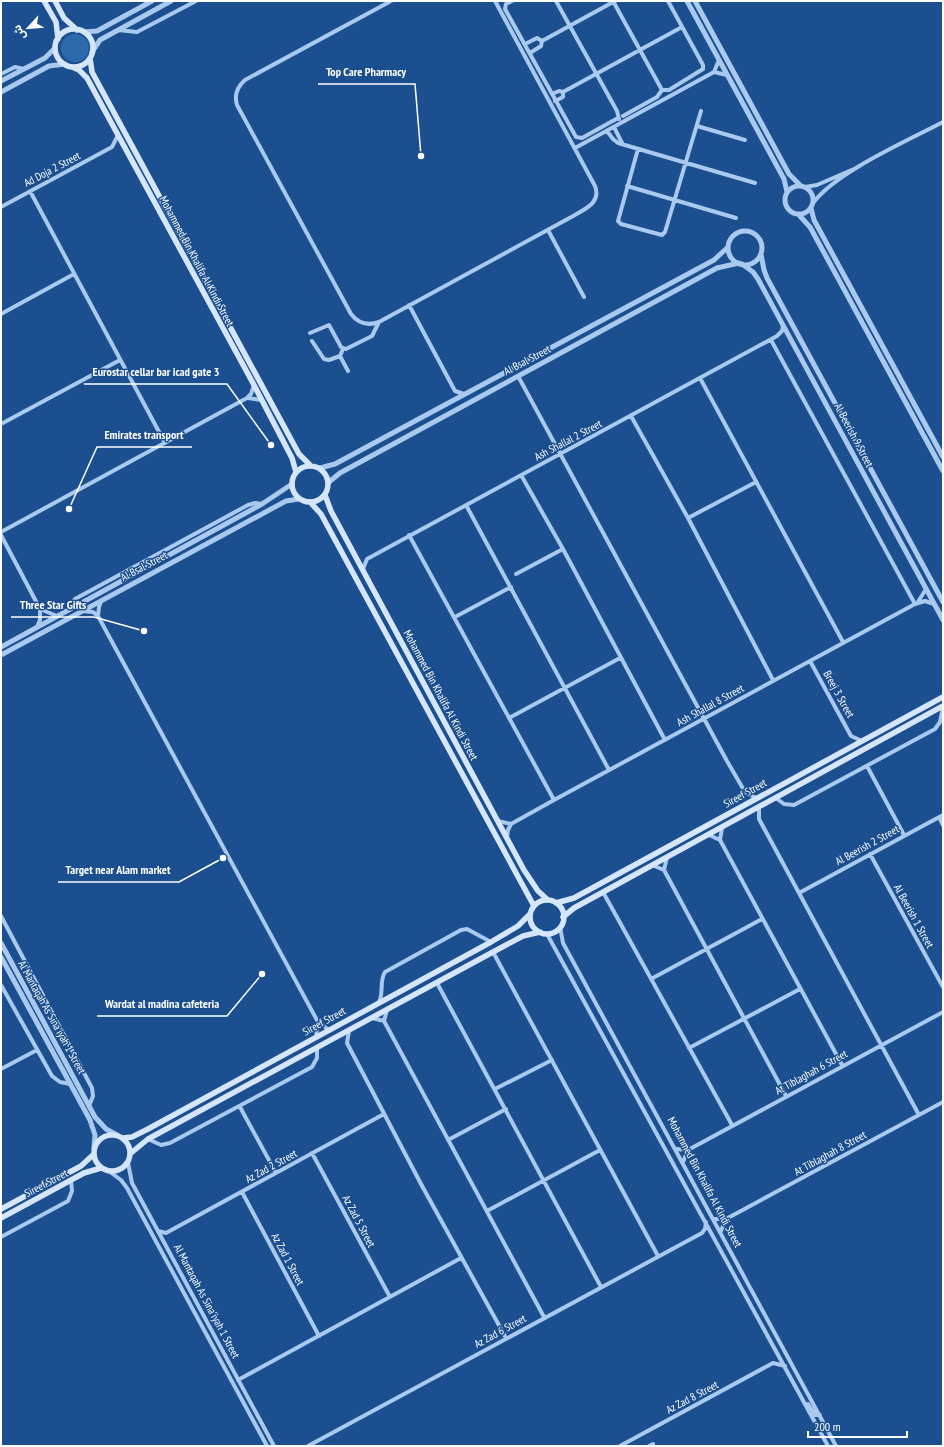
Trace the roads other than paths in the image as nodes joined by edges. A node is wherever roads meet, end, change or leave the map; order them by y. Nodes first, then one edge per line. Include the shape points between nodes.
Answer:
1 (44, 1) edge
2 (55, 1) edge
3 (152, 1) edge
4 (171, 1) edge
5 (196, 1) edge
6 (391, 1) edge
7 (512, 1) edge
8 (556, 1) edge
9 (614, 1) edge
10 (668, 1) edge
11 (687, 1) edge
12 (695, 1) edge
13 (497, 2) edge
14 (570, 26) junction
15 (682, 27) junction
16 (77, 30) junction
17 (117, 30) junction
18 (84, 32) junction
19 (58, 39) junction
20 (542, 41) junction
21 (525, 44) junction
22 (55, 48) junction
23 (640, 50) junction
24 (530, 53) junction
25 (91, 55) junction
26 (719, 60) junction
27 (65, 64) junction
28 (72, 67) junction
29 (24, 69) junction
30 (714, 72) junction
31 (1, 74) edge
32 (597, 74) junction
33 (727, 75) junction
34 (1, 81) edge
35 (662, 90) junction
36 (1, 92) edge
37 (563, 92) junction
38 (552, 94) junction
39 (555, 101) junction
40 (701, 111) dead end
41 (621, 117) junction
42 (623, 122) junction
43 (943, 122) edge
44 (697, 126) junction
45 (614, 127) junction
46 (607, 131) junction
47 (118, 135) junction
48 (745, 140) dead end
49 (622, 143) junction
50 (112, 147) junction
51 (125, 148) junction
52 (575, 148) junction
53 (638, 149) junction
54 (686, 163) junction
55 (861, 166) junction
56 (754, 183) dead end
57 (627, 186) junction
58 (803, 186) junction
59 (30, 191) junction
60 (787, 192) junction
61 (675, 200) junction
62 (812, 205) junction
63 (1, 206) edge
64 (798, 214) junction
65 (736, 218) dead end
66 (548, 230) junction
67 (728, 247) junction
68 (761, 254) junction
69 (740, 264) junction
70 (74, 274) junction
71 (584, 297) dead end
72 (409, 305) junction
73 (1, 314) edge
74 (379, 322) junction
75 (370, 324) junction
76 (783, 324) junction
77 (376, 331) junction
78 (310, 333) dead end
79 (777, 336) junction
80 (790, 338) junction
81 (312, 340) dead end
82 (771, 340) junction
83 (343, 349) junction
84 (340, 356) junction
85 (120, 360) junction
86 (348, 371) dead end
87 (518, 376) junction
88 (700, 378) junction
89 (254, 385) junction
90 (455, 391) junction
91 (465, 394) junction
92 (247, 398) junction
93 (261, 400) junction
94 (452, 401) junction
95 (631, 416) junction
96 (1, 424) edge
97 (165, 443) junction
98 (559, 455) junction
99 (943, 457) edge
100 (310, 465) junction
101 (320, 468) junction
102 (943, 471) edge
103 (296, 472) junction
104 (521, 475) junction
105 (328, 482) junction
106 (756, 482) junction
107 (292, 484) junction
108 (325, 495) junction
109 (299, 498) junction
110 (310, 502) junction
111 (466, 505) junction
112 (688, 518) junction
113 (1, 532) edge
114 (1, 535) edge
115 (409, 535) junction
116 (563, 549) junction
117 (355, 556) junction
118 (367, 559) junction
119 (363, 571) junction
120 (516, 574) dead end
121 (510, 587) junction
122 (926, 588) junction
123 (102, 601) junction
124 (943, 602) edge
125 (916, 603) junction
126 (934, 604) junction
127 (40, 610) junction
128 (82, 611) junction
129 (57, 616) junction
130 (98, 616) junction
131 (454, 617) junction
132 (943, 620) edge
133 (37, 627) junction
134 (843, 642) junction
135 (1, 647) edge
136 (1, 655) edge
137 (620, 658) junction
138 (810, 661) junction
139 (773, 680) junction
140 (565, 688) junction
141 (943, 697) edge
142 (943, 707) edge
143 (509, 718) junction
144 (704, 719) junction
145 (852, 736) junction
146 (665, 740) junction
147 (862, 741) junction
148 (849, 748) junction
149 (867, 766) junction
150 (609, 770) junction
151 (745, 792) junction
152 (757, 798) junction
153 (776, 798) junction
154 (554, 800) junction
155 (745, 805) junction
156 (759, 807) junction
157 (746, 814) junction
158 (941, 816) edge
159 (759, 819) junction
160 (498, 821) junction
161 (511, 824) junction
162 (943, 825) edge
163 (722, 828) junction
164 (708, 835) junction
165 (904, 835) junction
166 (508, 839) junction
167 (720, 840) junction
168 (870, 854) junction
169 (667, 857) junction
170 (652, 865) junction
171 (664, 870) junction
172 (603, 892) junction
173 (799, 893) junction
174 (548, 900) junction
175 (556, 903) junction
176 (534, 906) junction
177 (530, 914) junction
178 (1, 916) edge
179 (564, 917) junction
180 (762, 919) junction
181 (560, 927) junction
182 (540, 932) junction
183 (547, 934) junction
184 (491, 942) junction
185 (1, 943) edge
186 (706, 948) junction
187 (494, 952) junction
188 (1, 957) edge
189 (651, 979) junction
190 (437, 983) junction
191 (1, 985) edge
192 (943, 987) edge
193 (800, 989) junction
194 (379, 1002) junction
195 (387, 1010) junction
196 (943, 1012) edge
197 (372, 1018) junction
198 (744, 1019) junction
199 (384, 1021) junction
200 (318, 1022) junction
201 (329, 1030) junction
202 (349, 1030) junction
203 (316, 1037) junction
204 (335, 1038) junction
205 (347, 1043) junction
206 (881, 1045) junction
207 (317, 1048) junction
208 (689, 1048) junction
209 (37, 1050) junction
210 (552, 1060) junction
211 (842, 1065) junction
212 (1, 1069) edge
213 (70, 1084) junction
214 (495, 1089) junction
215 (786, 1096) junction
216 (943, 1102) edge
217 (89, 1106) junction
218 (240, 1107) junction
219 (506, 1109) junction
220 (384, 1114) junction
221 (919, 1115) junction
222 (732, 1125) junction
223 (117, 1135) junction
224 (123, 1138) junction
225 (148, 1139) junction
226 (448, 1140) junction
227 (676, 1149) junction
228 (600, 1150) junction
229 (688, 1150) junction
230 (94, 1151) junction
231 (131, 1153) junction
232 (312, 1154) junction
233 (683, 1162) junction
234 (128, 1163) junction
235 (101, 1168) junction
236 (110, 1172) junction
237 (276, 1173) junction
238 (71, 1180) junction
239 (544, 1180) junction
240 (242, 1192) junction
241 (1, 1208) edge
242 (487, 1211) junction
243 (1, 1218) edge
244 (714, 1218) junction
245 (726, 1219) junction
246 (706, 1222) junction
247 (158, 1231) junction
248 (721, 1232) junction
249 (166, 1233) junction
250 (702, 1233) junction
251 (713, 1235) junction
252 (1, 1237) edge
253 (165, 1244) junction
254 (658, 1256) junction
255 (462, 1258) junction
256 (601, 1286) junction
257 (390, 1297) junction
258 (748, 1299) junction
259 (764, 1312) junction
260 (544, 1317) junction
261 (319, 1336) junction
262 (506, 1338) junction
263 (777, 1352) junction
264 (773, 1363) junction
265 (785, 1366) junction
266 (238, 1380) junction
267 (800, 1395) junction
268 (820, 1415) junction
269 (267, 1446) edge
270 (274, 1446) edge
271 (308, 1446) edge
272 (620, 1446) edge
273 (828, 1446) edge
274 (836, 1446) edge

1 - 19 main road via 56,22
2 - 16 main road via 64,18
3 - 18 street via 97,31
4 - 17 street
5 - 17 street via 137,32
6 - 75 street via 245,80 239,86 236,97 237,105 351,314 361,323
7 - 21 street via 506,4 505,9
8 - 14 street
9 - 14 street
9 - 23 street
10 - 15 street
11 - 26 street
12 - 58 street via 789,174
13 - 52 street
14 - 20 street
14 - 32 street
15 - 23 street
15 - 35 street via 703,69 669,90
16 - 18 main road
16 - 19 main road via 66,31
17 - 25 street via 100,40
18 - 25 main road via 92,43
19 - 22 main road
20 - 21 street via 537,38
20 - 24 street via 541,46
21 - 24 street
22 - 27 main road via 58,58
22 - 29 street via 45,58
23 - 32 street
23 - 35 street
24 - 38 street
25 - 28 main road via 82,65
25 - 100 main road, Mohammed Bin Khalifa Al Kindi Street via 91,70 107,100 299,454
26 - 30 street
26 - 33 street
27 - 28 main road
27 - 36 street via 49,66
28 - 47 main road, Mohammed Bin Khalifa Al Kindi Street via 87,78
29 - 31 street via 15,67
29 - 34 street
30 - 33 street
30 - 42 street
32 - 37 street
32 - 41 street
33 - 60 street via 784,179
35 - 41 street via 657,97
37 - 38 street
37 - 39 street via 563,97
38 - 39 street
39 - 41 street via 578,139
40 - 44 street
41 - 42 street
42 - 45 street
43 - 55 street
44 - 48 street
44 - 54 street
45 - 46 street
45 - 49 street
46 - 49 street via 614,141
46 - 52 street
47 - 50 street
47 - 51 main road, Mohammed Bin Khalifa Al Kindi Street
49 - 53 street
50 - 51 street
50 - 59 street, Ad Doja 2 Street
51 - 89 main road, Mohammed Bin Khalifa Al Kindi Street
52 - 66 street via 595,186 596,198 590,206
53 - 54 street
53 - 57 street
54 - 56 street
54 - 61 street
55 - 58 street via 817,185
55 - 62 street via 821,192
57 - 61 street
57 - 61 street via 618,218 621,224 662,235
58 - 60 street via 790,188
58 - 62 street via 812,194
59 - 63 street, Ad Doja 2 Street
59 - 70 street
60 - 64 street via 787,208
61 - 65 street
62 - 64 street via 806,213
62 - 99 street via 814,220
64 - 102 street via 813,232
66 - 71 street
66 - 72 street
67 - 68 street via 736,233 752,232 760,238
67 - 69 street via 733,260
67 - 91 street, Al Bsal Street via 714,260
68 - 69 street via 751,264
68 - 124 street, Al Beerish 9 Street via 767,278
69 - 76 street, Al Beerish 9 Street via 756,276
69 - 87 street, Al Bsal Street via 717,268
70 - 73 street
70 - 85 street
72 - 74 street
72 - 90 street
74 - 75 street
74 - 77 street
75 - 77 street
76 - 79 street, Ash Shallal 2 Street via 782,331
76 - 80 street, Al Beerish 9 Street
77 - 83 street via 371,337
78 - 83 street via 329,325
79 - 80 street
79 - 82 street, Ash Shallal 2 Street
80 - 122 street, Al Beerish 9 Street
81 - 84 street via 324,360
82 - 88 street, Ash Shallal 2 Street
82 - 125 street
83 - 84 street
84 - 86 street
85 - 96 street
85 - 97 street
87 - 98 street
87 - 105 street, Al Bsal Street via 340,473
88 - 95 street, Ash Shallal 2 Street
88 - 106 street
89 - 92 street
89 - 93 main road, Mohammed Bin Khalifa Al Kindi Street
90 - 91 street
90 - 94 street
91 - 94 street, Al Bsal Street
92 - 93 street
92 - 97 street
93 - 103 main road, Mohammed Bin Khalifa Al Kindi Street via 293,461
94 - 101 street, Al Bsal Street via 335,464
95 - 98 street, Ash Shallal 2 Street
95 - 112 street
97 - 113 street
98 - 104 street, Ash Shallal 2 Street
98 - 144 street
100 - 101 main road
100 - 103 main road
101 - 105 main road via 327,476
103 - 107 main road
104 - 111 street, Ash Shallal 2 Street
104 - 116 street
105 - 108 main road
106 - 112 street
106 - 134 street
107 - 109 main road via 295,495
107 - 129 street, Al Bsal Street via 262,504
108 - 110 main road
108 - 117 main road, Mohammed Bin Khalifa Al Kindi Street
109 - 110 main road
109 - 123 street, Al Bsal Street via 286,501
110 - 176 main road, Mohammed Bin Khalifa Al Kindi Street via 324,519
111 - 115 street, Ash Shallal 2 Street
111 - 121 street
112 - 139 street
114 - 127 street
115 - 118 street, Ash Shallal 2 Street
115 - 131 street
116 - 120 street
116 - 137 street
117 - 118 street
117 - 119 main road, Mohammed Bin Khalifa Al Kindi Street
118 - 119 street
119 - 160 main road, Mohammed Bin Khalifa Al Kindi Street
121 - 131 street
121 - 140 street
122 - 125 street
122 - 126 street, Al Beerish 9 Street
123 - 128 street, Al Bsal Street
123 - 130 street
125 - 126 street via 925,601
125 - 134 street, Ash Shallal 8 Street
126 - 132 street, Al Beerish 9 Street
127 - 129 street
127 - 133 street
128 - 130 street via 93,612
128 - 136 street, Al Bsal Street
129 - 133 street, Al Bsal Street
130 - 200 street
131 - 143 street
133 - 135 street, Al Bsal Street
134 - 138 street, Ash Shallal 8 Street
137 - 140 street
137 - 146 street
138 - 139 street, Ash Shallal 8 Street
138 - 145 street, Breej 3 Street
139 - 144 street, Ash Shallal 8 Street
140 - 143 street
140 - 150 street
141 - 147 main road, Sireef Street
142 - 149 street via 940,722 935,729
142 - 153 main road, Sireef Street
143 - 154 street
144 - 146 street, Ash Shallal 8 Street
144 - 151 street
145 - 147 street
145 - 148 street
146 - 150 street, Ash Shallal 8 Street
147 - 148 main road, Sireef Street
148 - 152 main road, Sireef Street
149 - 153 street via 794,805 784,804
149 - 165 street
150 - 154 street, Ash Shallal 8 Street
151 - 152 street
151 - 155 street
152 - 155 main road, Sireef Street
153 - 156 main road, Sireef Street
154 - 161 street, Ash Shallal 8 Street
155 - 175 main road, Sireef Street via 574,898
156 - 157 main road, Sireef Street
156 - 159 street
157 - 159 street
157 - 163 main road, Sireef Street
158 - 162 street
158 - 165 street, Al Beerish 2 Street
159 - 173 street
160 - 161 street
160 - 166 main road, Mohammed Bin Khalifa Al Kindi Street
161 - 166 street
163 - 164 main road, Sireef Street
163 - 167 street
164 - 167 street
164 - 169 main road, Sireef Street
165 - 168 street, Al Beerish 2 Street
166 - 174 main road, Mohammed Bin Khalifa Al Kindi Street via 531,882
167 - 180 street
168 - 173 street, Al Beerish 2 Street
168 - 192 street, Al Beerish 1 Street
169 - 170 main road, Sireef Street
169 - 171 street
170 - 171 street
170 - 172 main road, Sireef Street
171 - 186 street
172 - 179 main road, Sireef Street via 574,908
172 - 189 street
173 - 206 street
174 - 175 main road
174 - 176 main road via 538,902
175 - 179 main road
176 - 177 main road
177 - 182 main road via 532,925
177 - 184 main road, Sireef Street via 518,926
178 - 217 street via 92,1088 93,1096
179 - 181 main road
180 - 186 street
180 - 193 street
181 - 183 main road
181 - 227 street, Mohammed Bin Khalifa Al Kindi Street via 563,943
182 - 183 main road
182 - 187 main road, Sireef Street via 523,936
183 - 246 street, Mohammed Bin Khalifa Al Kindi Street
184 - 194 main road, Sireef Street
184 - 194 street via 467,929 461,930 385,972 382,975 382,996
185 - 217 street, Al Mantaqah As Sina'iyah 1 Street
186 - 189 street
186 - 198 street
187 - 190 main road, Sireef Street
187 - 210 street
188 - 213 street, Al Mantaqah As Sina'iyah 1 Street
189 - 208 street
190 - 195 main road, Sireef Street
190 - 214 street
191 - 209 street
193 - 198 street
193 - 211 street
194 - 201 main road, Sireef Street
195 - 197 main road, Sireef Street
195 - 199 street
196 - 206 street, At Tiblaghah 6 Street
197 - 199 street
197 - 202 main road, Sireef Street
198 - 208 street
198 - 215 street
199 - 226 street
200 - 201 street
200 - 203 street
201 - 203 main road, Sireef Street
202 - 204 main road, Sireef Street
202 - 205 street
203 - 224 main road, Sireef Street via 148,1129
204 - 205 street via 341,1038
204 - 207 main road, Sireef Street
205 - 220 street
206 - 211 street, At Tiblaghah 6 Street
206 - 221 street
207 - 218 street via 317,1058 312,1067
207 - 225 main road, Sireef Street
208 - 222 street
209 - 212 street
209 - 213 street via 55,1079
210 - 214 street
210 - 228 street
211 - 215 street, At Tiblaghah 6 Street
213 - 230 street, Al Mantaqah As Sina'iyah 1 Street via 93,1129
214 - 219 street
215 - 222 street, At Tiblaghah 6 Street
216 - 221 street, At Tiblaghah 8 Street
217 - 223 street, Al Mantaqah As Sina'iyah 1 Street via 101,1125
218 - 225 street via 170,1143 161,1145
218 - 237 street
219 - 226 street
219 - 239 street
220 - 232 street, Az Zad 2 Street
220 - 255 street
221 - 245 street, At Tiblaghah 8 Street
222 - 229 street, At Tiblaghah 6 Street
223 - 224 main road
223 - 230 main road via 101,1139
224 - 231 main road
225 - 231 main road, Sireef Street
226 - 242 street
227 - 229 street
227 - 233 street, Mohammed Bin Khalifa Al Kindi Street
228 - 239 street
228 - 254 street
229 - 233 street
230 - 235 main road via 95,1159
230 - 241 main road, Sireef Street via 80,1166
231 - 234 main road
232 - 237 street, Az Zad 2 Street
232 - 257 street, Az Zad 5 Street
233 - 244 street, Mohammed Bin Khalifa Al Kindi Street
234 - 236 main road via 120,1170
234 - 247 street, Al Mantaqah As Sina'iyah 1 Street via 130,1180
235 - 236 main road
235 - 238 main road, Sireef Street
236 - 269 street, Al Mantaqah As Sina'iyah 1 Street via 127,1188
237 - 240 street, Az Zad 2 Street
238 - 243 main road, Sireef Street
238 - 252 street via 72,1191 68,1201
239 - 242 street
239 - 256 street
240 - 249 street, Az Zad 2 Street
240 - 261 street, Az Zad 1 Street
242 - 260 street
244 - 245 street
244 - 248 street, Mohammed Bin Khalifa Al Kindi Street
245 - 248 street
246 - 250 street
246 - 251 street, Mohammed Bin Khalifa Al Kindi Street
247 - 249 street
247 - 253 street, Al Mantaqah As Sina'iyah 1 Street
248 - 259 street, Mohammed Bin Khalifa Al Kindi Street
249 - 253 street
250 - 251 street
250 - 254 street, Az Zad 6 Street
251 - 258 street, Mohammed Bin Khalifa Al Kindi Street
253 - 266 street, Al Mantaqah As Sina'iyah 1 Street
254 - 256 street, Az Zad 6 Street
255 - 257 street
255 - 262 street
256 - 260 street, Az Zad 6 Street
257 - 261 street
258 - 259 street via 753,1298
258 - 263 street, Mohammed Bin Khalifa Al Kindi Street
259 - 268 street, Mohammed Bin Khalifa Al Kindi Street
260 - 262 street, Az Zad 6 Street
261 - 266 street
262 - 271 street, Az Zad 6 Street
263 - 264 street
263 - 265 street, Mohammed Bin Khalifa Al Kindi Street
264 - 265 street
264 - 272 street, Az Zad 8 Street
265 - 267 street, Mohammed Bin Khalifa Al Kindi Street
266 - 270 street, Al Mantaqah As Sina'iyah 1 Street
267 - 268 street via 815,1415
267 - 273 street, Mohammed Bin Khalifa Al Kindi Street
268 - 274 street, Mohammed Bin Khalifa Al Kindi Street

